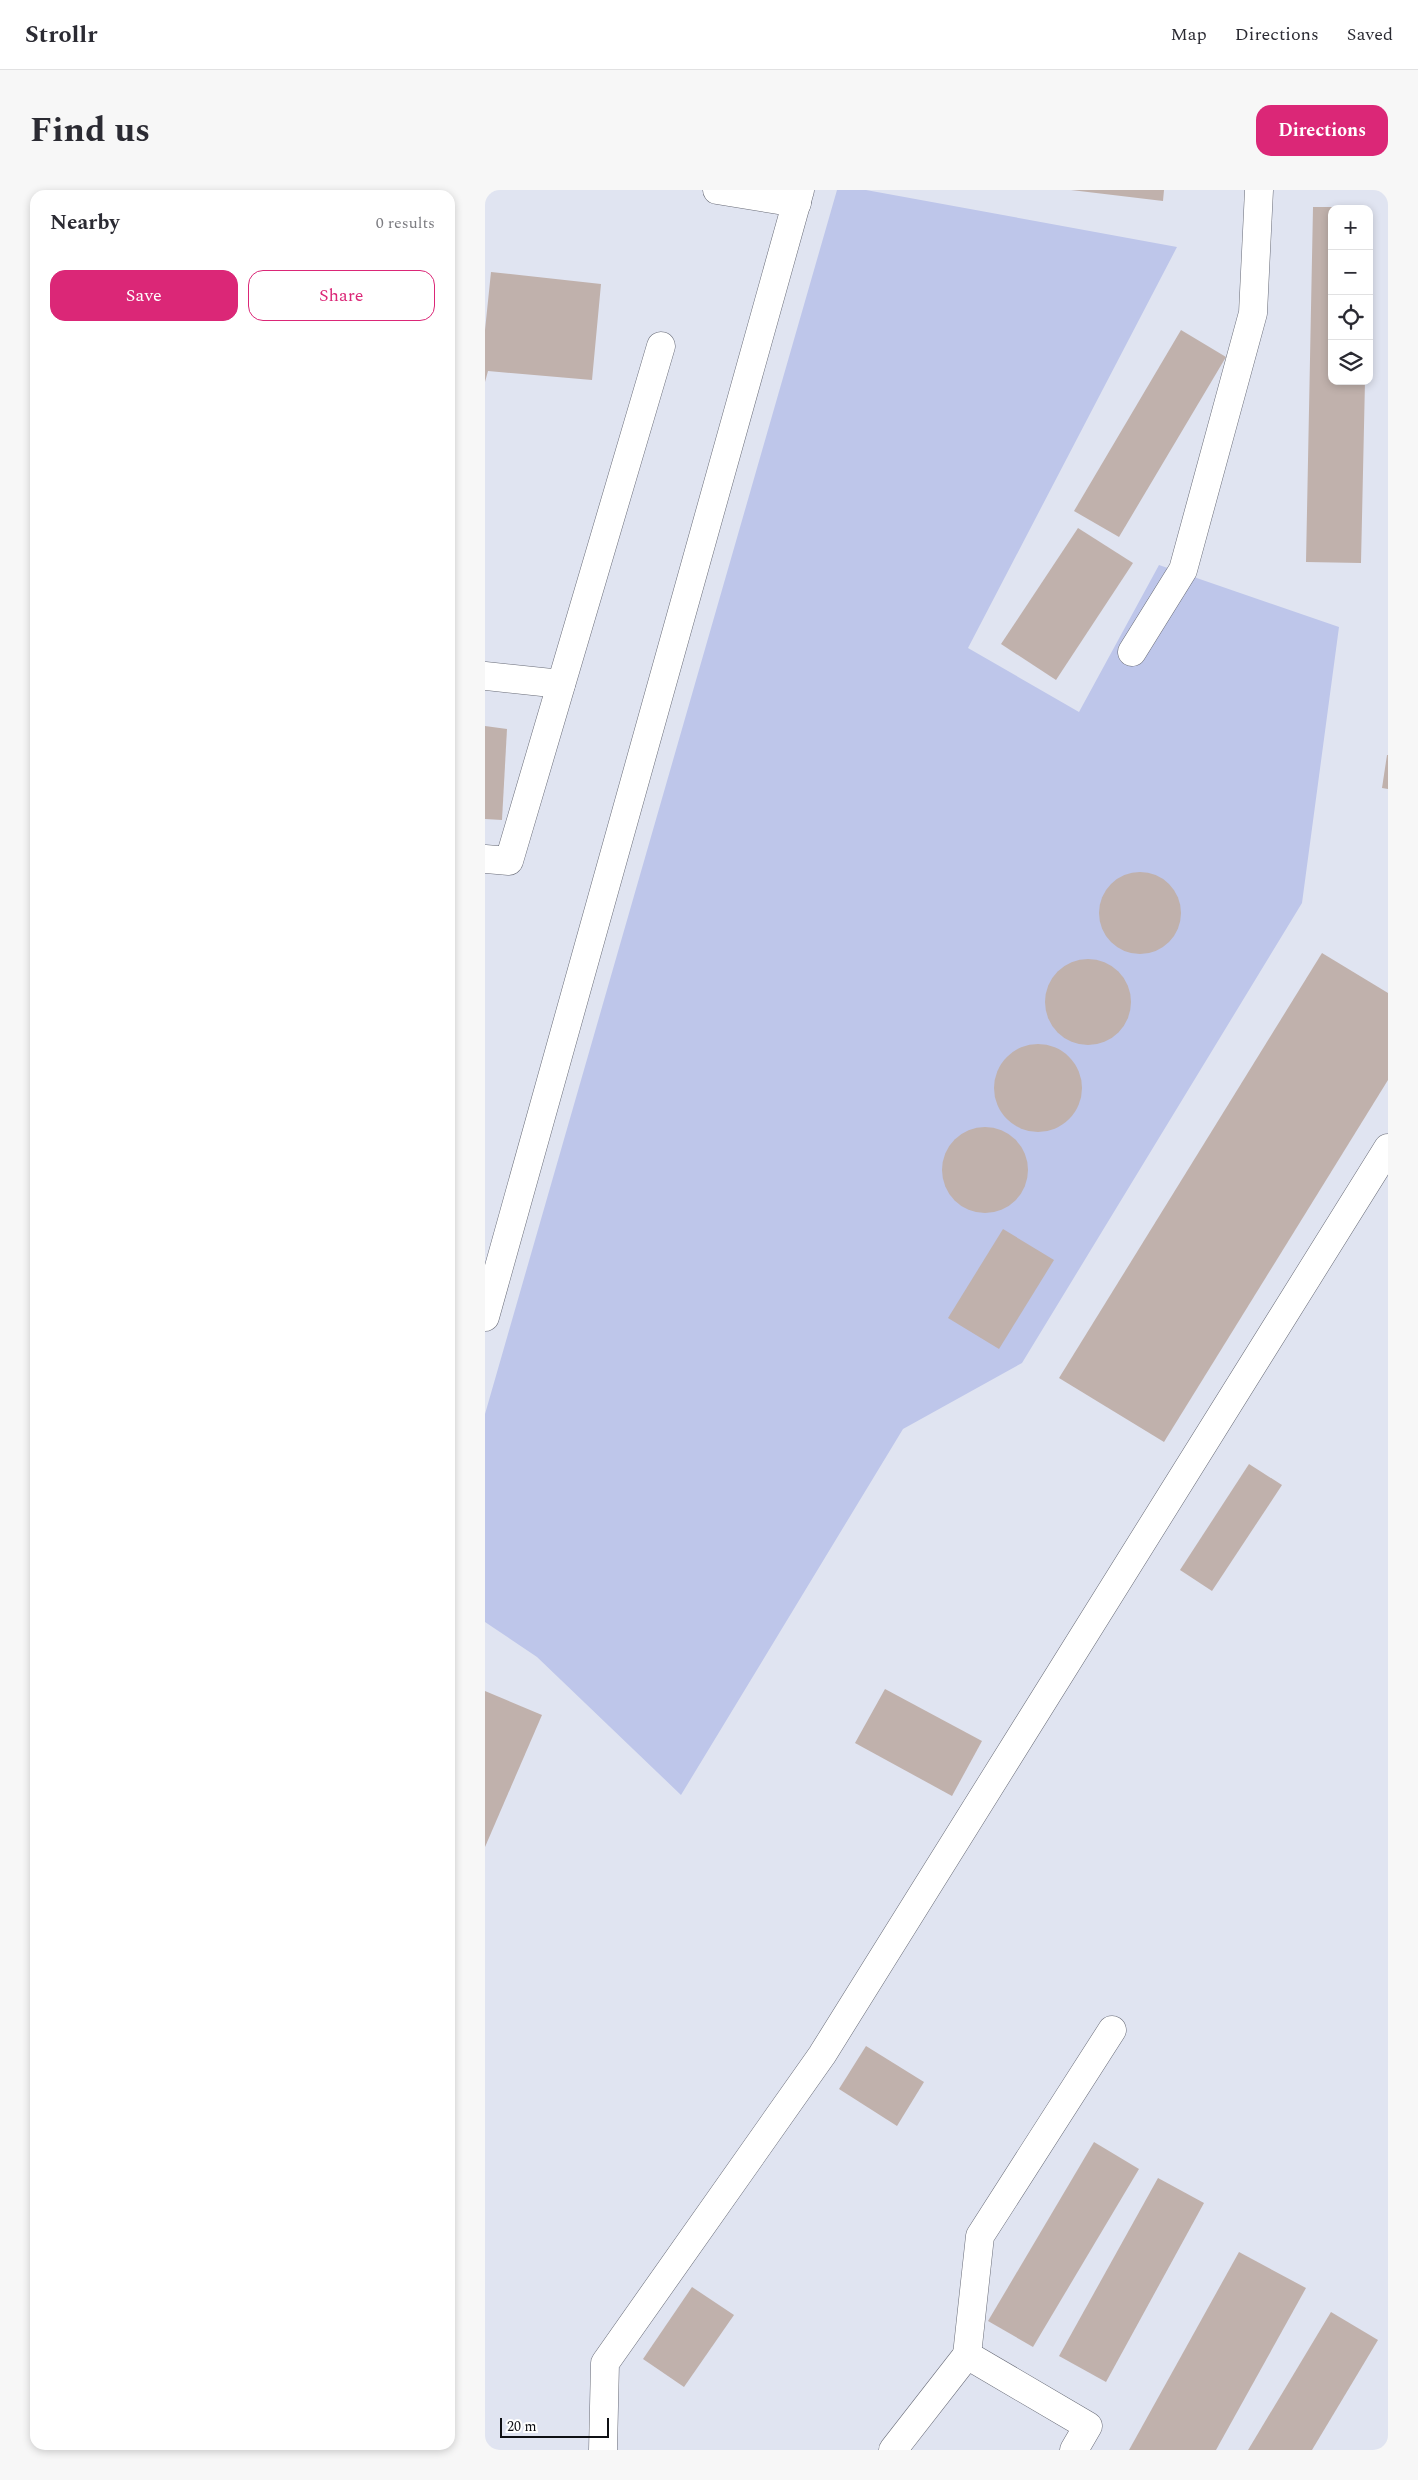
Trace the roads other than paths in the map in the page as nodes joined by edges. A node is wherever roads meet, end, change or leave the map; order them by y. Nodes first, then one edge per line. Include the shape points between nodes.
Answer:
1 (717, 190) edge
2 (1259, 190) edge
3 (798, 196) edge
4 (661, 346) dead end
5 (1132, 652) dead end
6 (485, 676) edge
7 (561, 684) junction
8 (485, 859) edge
9 (1388, 1148) edge
10 (485, 1317) edge
11 (1112, 2030) dead end
12 (967, 2355) junction
13 (603, 2450) edge
14 (893, 2450) edge
15 (1074, 2450) edge

1 - 3 street
2 - 5 street via 1253,312 1183,570
3 - 10 street
4 - 7 street
6 - 7 street
7 - 8 street via 509,861
9 - 13 street via 822,2055 605,2363
11 - 12 street via 980,2236
12 - 14 street
12 - 15 street via 1088,2426

